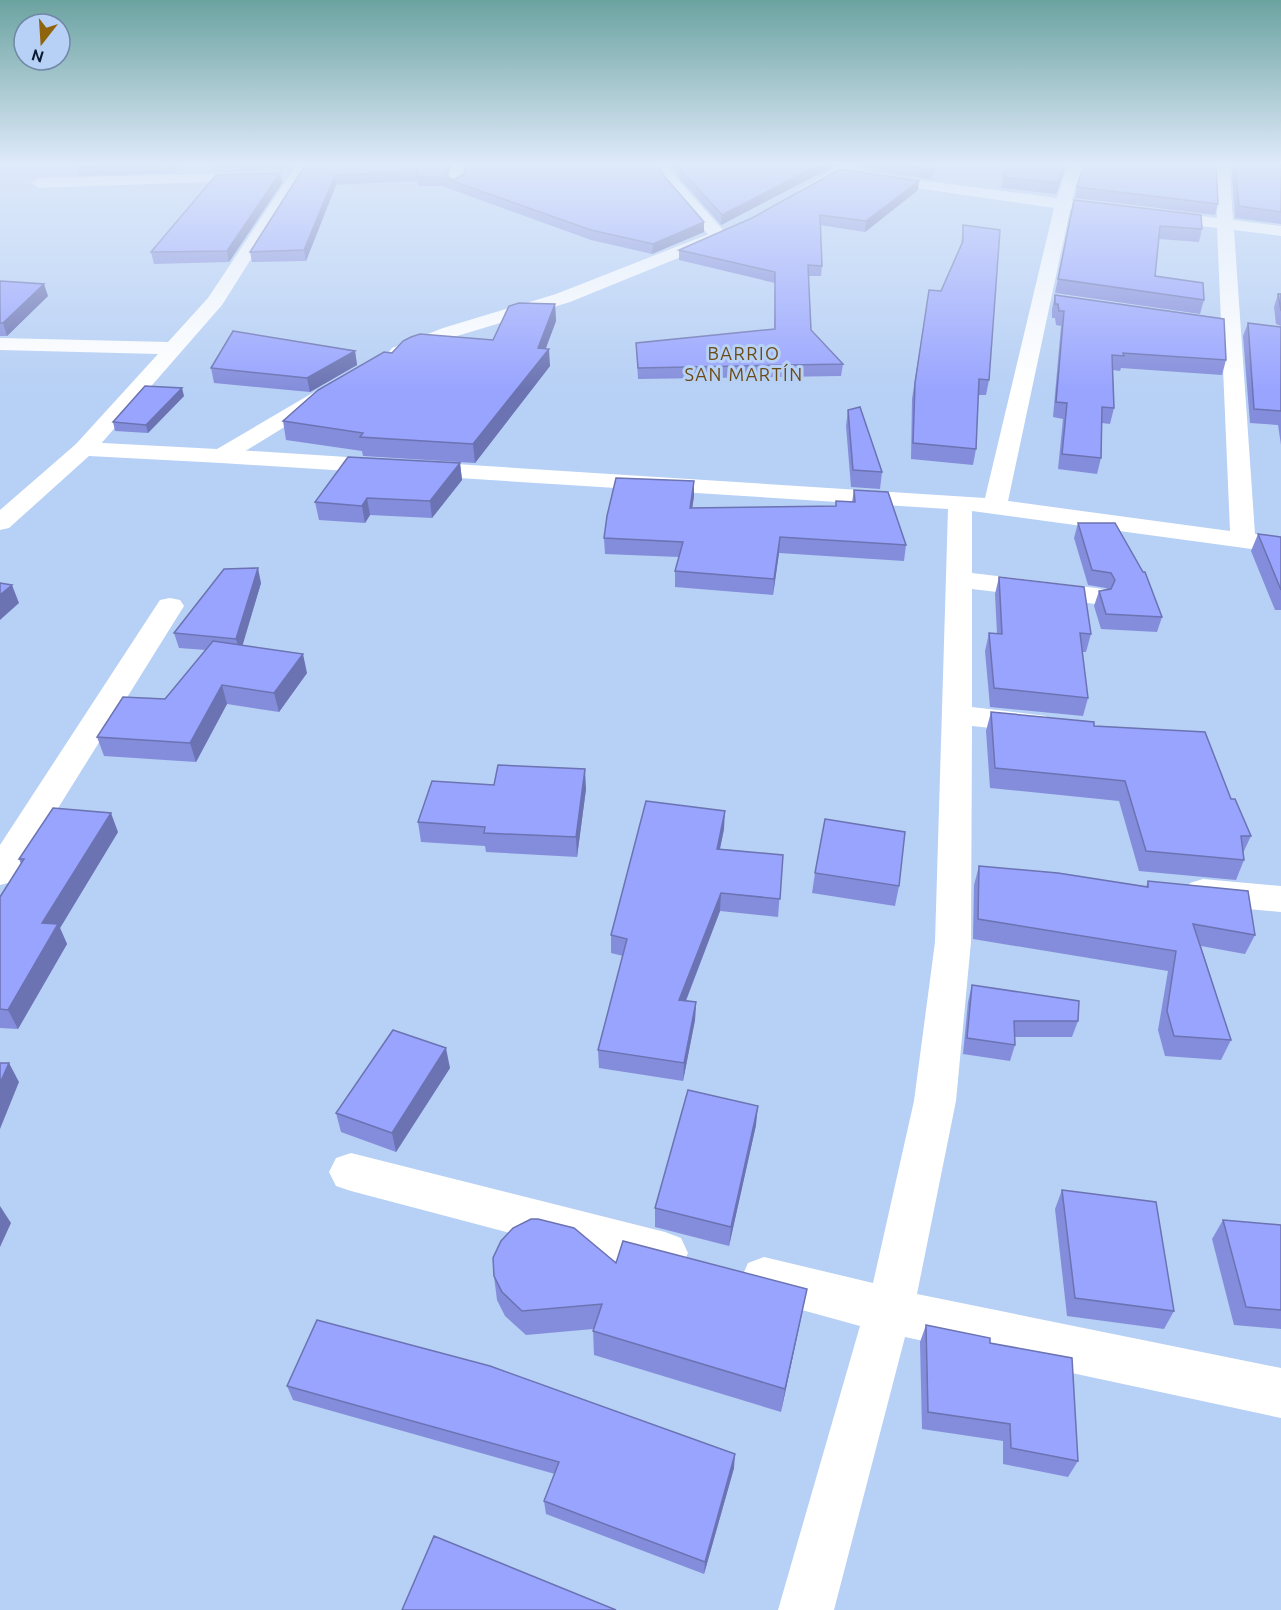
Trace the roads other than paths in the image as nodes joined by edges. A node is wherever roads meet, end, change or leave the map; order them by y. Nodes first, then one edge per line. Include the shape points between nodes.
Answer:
1 (255, 239) edge
2 (708, 239) edge
3 (1055, 239) edge
4 (1227, 239) edge
5 (1042, 299) junction
6 (1065, 302) edge
7 (1208, 323) edge
8 (1241, 328) junction
9 (0, 344) edge
10 (173, 348) junction
11 (385, 359) edge
12 (344, 383) edge
13 (84, 449) junction
14 (221, 456) junction
15 (977, 505) junction
16 (10, 506) edge
17 (0, 523) edge
18 (1243, 540) junction
19 (1281, 545) edge
20 (958, 579) junction
21 (1096, 596) dead end
22 (170, 606) dead end
23 (956, 715) junction
24 (1063, 726) edge
25 (1, 870) edge
26 (1176, 890) edge
27 (1281, 900) edge
28 (351, 1173) dead end
29 (889, 1311) junction
30 (1281, 1393) edge
31 (806, 1610) edge

1 - 10 street via 215,301
2 - 11 street via 563,298 450,332
3 - 5 street
4 - 8 street
5 - 6 street
5 - 15 street
7 - 8 street
8 - 18 street
9 - 10 street
10 - 13 street
12 - 14 street
13 - 14 street
13 - 16 street
14 - 15 street
15 - 18 street
15 - 20 street
16 - 17 street
18 - 19 street
20 - 21 street
20 - 23 street
22 - 25 street
23 - 24 street
23 - 29 street via 971,870 953,942 935,1101
26 - 27 street
28 - 29 street
29 - 30 street
29 - 31 street

